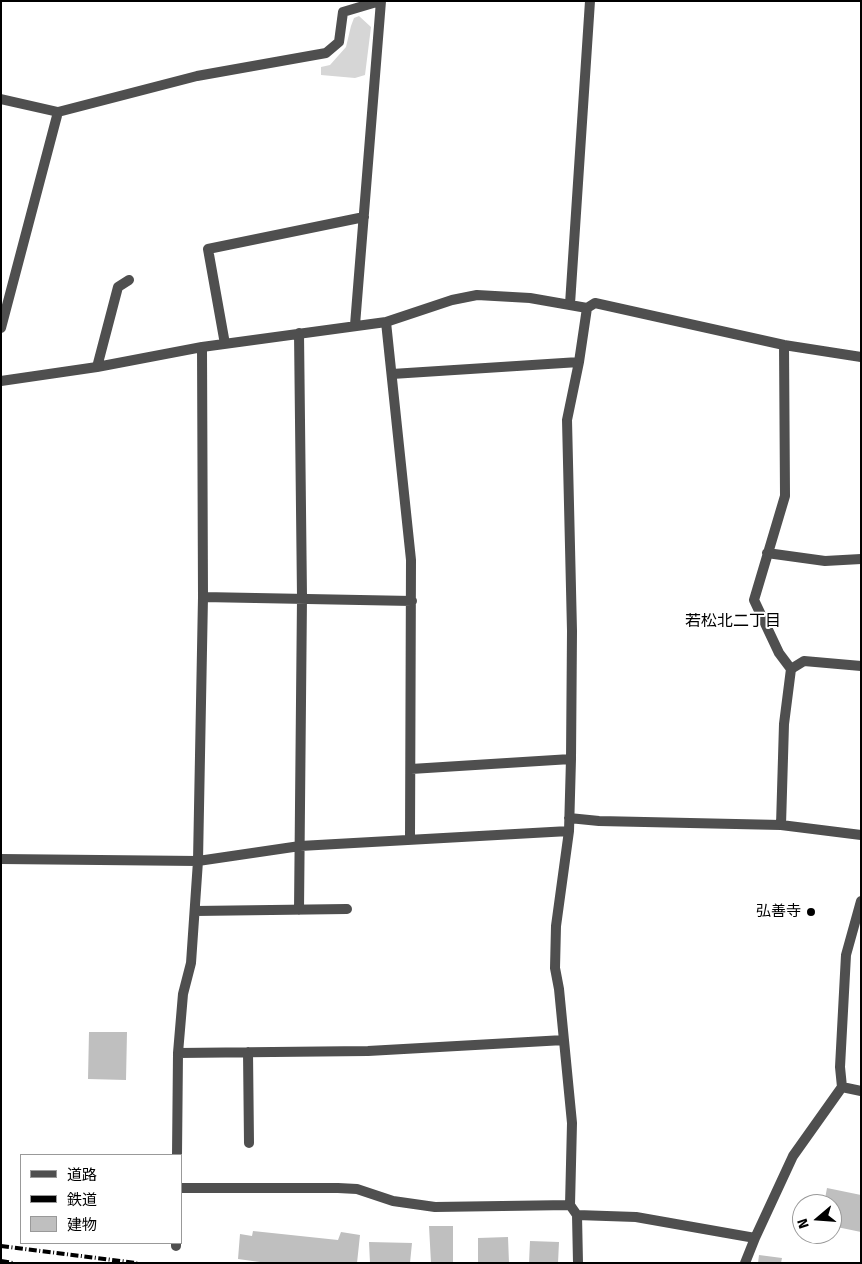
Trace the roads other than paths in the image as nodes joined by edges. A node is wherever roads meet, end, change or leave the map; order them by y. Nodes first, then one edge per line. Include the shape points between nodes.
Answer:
1 (381, 1) edge
2 (590, 1) edge
3 (1, 99) edge
4 (58, 112) junction
5 (364, 218) junction
6 (129, 280) dead end
7 (570, 304) junction
8 (587, 308) junction
9 (386, 322) junction
10 (355, 325) junction
11 (1, 328) edge
12 (299, 333) junction
13 (225, 344) junction
14 (784, 345) junction
15 (202, 347) junction
16 (861, 357) edge
17 (579, 362) junction
18 (97, 367) junction
19 (392, 374) junction
20 (1, 381) edge
21 (767, 553) junction
22 (861, 560) edge
23 (203, 596) junction
24 (302, 598) junction
25 (412, 600) junction
26 (861, 666) edge
27 (791, 670) junction
28 (571, 759) junction
29 (411, 769) junction
30 (570, 818) junction
31 (781, 826) junction
32 (568, 831) junction
33 (861, 835) edge
34 (410, 839) junction
35 (300, 846) junction
36 (1, 859) edge
37 (198, 861) junction
38 (861, 901) edge
39 (347, 909) dead end
40 (299, 910) junction
41 (195, 911) junction
42 (564, 1040) junction
43 (248, 1052) junction
44 (178, 1053) junction
45 (842, 1087) junction
46 (861, 1091) edge
47 (249, 1143) dead end
48 (177, 1154) edge
49 (182, 1188) edge
50 (570, 1204) junction
51 (577, 1215) junction
52 (755, 1238) junction
53 (578, 1263) edge
54 (745, 1263) edge

1 - 4 street via 343,12 339,42 326,53 197,76
1 - 5 street
2 - 7 street
3 - 4 street
4 - 11 street
5 - 10 street
5 - 13 street via 208,249
6 - 18 street via 118,287
7 - 8 street
7 - 9 street via 477,295
8 - 14 street via 595,303
8 - 17 street
9 - 10 street
9 - 19 street
10 - 12 street
12 - 13 street
12 - 24 street
13 - 15 street
14 - 16 street
14 - 21 street via 785,496
15 - 18 street
15 - 23 street
17 - 19 street
17 - 28 street via 566,420 572,631
18 - 20 street
19 - 25 street via 411,560
21 - 22 street via 825,561
21 - 27 street via 754,600 779,653
23 - 24 street
23 - 37 street
24 - 25 street
24 - 35 street
25 - 29 street
26 - 27 street via 804,661
27 - 31 street via 784,724
28 - 29 street
28 - 30 street
29 - 34 street
30 - 31 street
30 - 32 street
31 - 33 street
32 - 34 street
32 - 42 street via 556,926 555,968
34 - 35 street
35 - 37 street
35 - 40 street
36 - 37 street
37 - 41 street
38 - 45 street via 846,955 840,1067
39 - 40 street
40 - 41 street
41 - 44 street via 192,963 183,994
42 - 43 street via 368,1050
42 - 50 street via 572,1123
43 - 44 street
43 - 47 street
44 - 48 street
45 - 46 street
45 - 52 street via 793,1156
49 - 50 street via 357,1189 393,1201 435,1207
50 - 51 street
51 - 52 street via 636,1216
51 - 53 street
52 - 54 street

